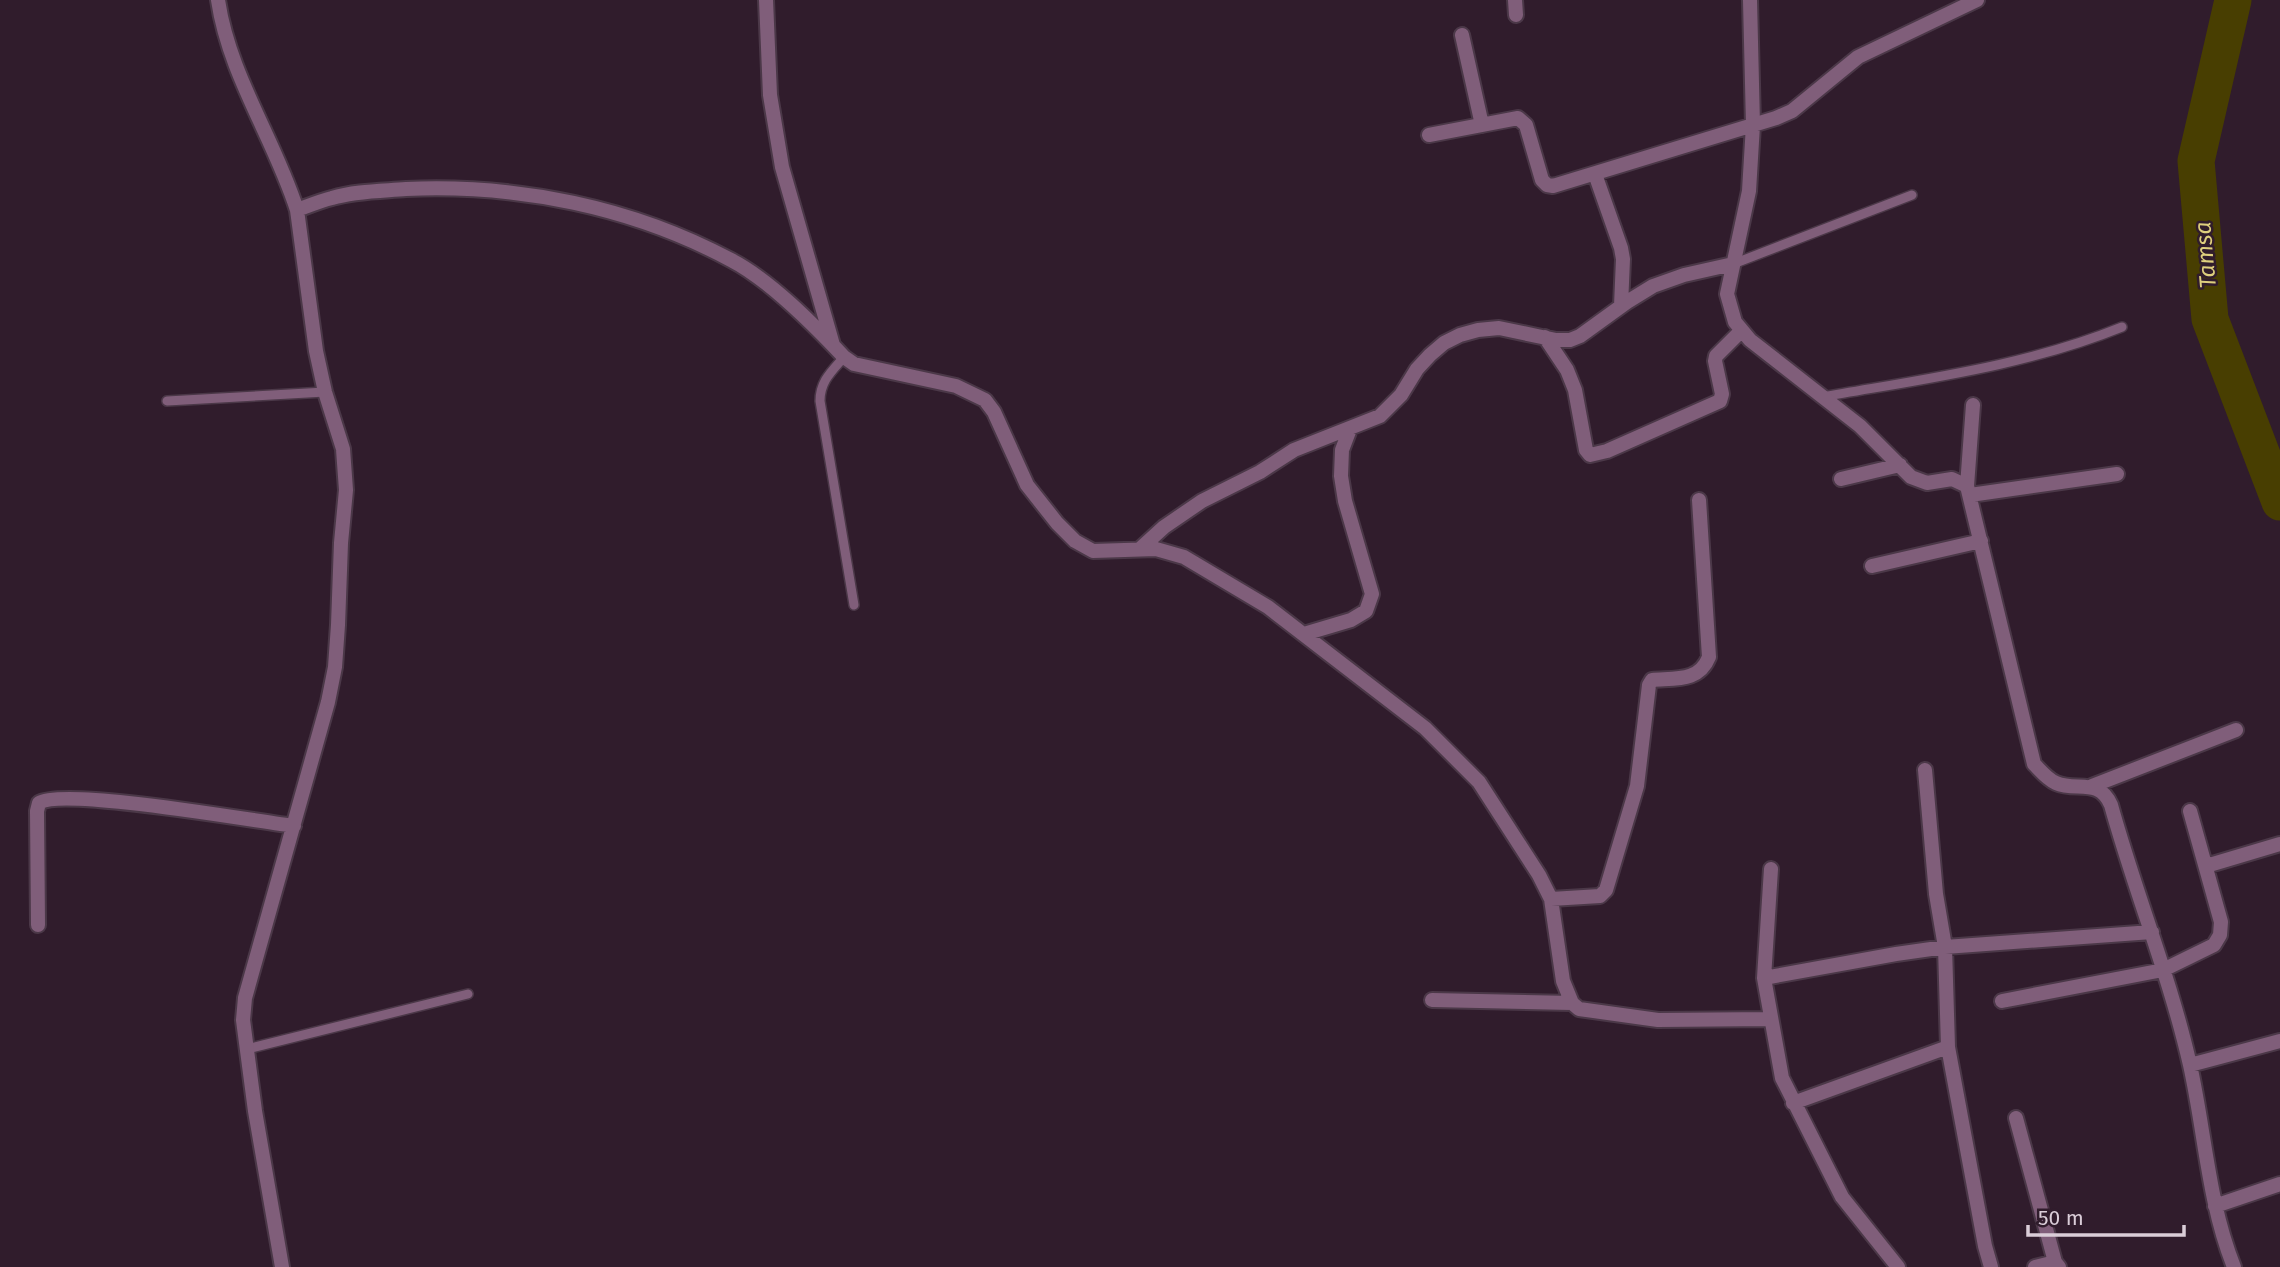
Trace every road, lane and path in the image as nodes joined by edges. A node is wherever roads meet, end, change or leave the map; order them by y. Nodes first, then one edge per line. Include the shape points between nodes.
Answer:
1 (218, 0) edge
2 (766, 0) edge
3 (1515, 0) edge
4 (1751, 0) edge
5 (1977, 0) edge
6 (1516, 15) dead end
7 (1462, 35) dead end
8 (1482, 125) junction
9 (1753, 125) junction
10 (1429, 135) dead end
11 (1595, 174) junction
12 (1912, 195) dead end
13 (297, 210) junction
14 (1733, 264) junction
15 (1621, 306) junction
16 (2122, 327) dead end
17 (1741, 331) junction
18 (1545, 337) junction
19 (834, 346) junction
20 (844, 357) junction
21 (325, 392) junction
22 (1822, 397) junction
23 (167, 401) dead end
24 (1973, 405) dead end
25 (1350, 429) junction
26 (1900, 465) junction
27 (2117, 474) dead end
28 (1841, 479) dead end
29 (1969, 491) junction
30 (1699, 500) dead end
31 (1981, 541) junction
32 (1141, 548) junction
33 (1872, 566) dead end
34 (855, 605) dead end
35 (1304, 634) junction
36 (2236, 730) dead end
37 (1925, 770) dead end
38 (2092, 786) junction
39 (2190, 811) dead end
40 (294, 826) junction
41 (2280, 844) edge
42 (2206, 866) junction
43 (1771, 869) dead end
44 (1550, 899) junction
45 (38, 925) dead end
46 (2152, 932) junction
47 (1945, 947) junction
48 (2163, 970) junction
49 (1764, 978) junction
50 (468, 994) dead end
51 (1432, 1000) dead end
52 (2002, 1002) dead end
53 (1572, 1003) junction
54 (1771, 1019) junction
55 (2280, 1041) edge
56 (1948, 1047) junction
57 (247, 1049) junction
58 (2190, 1065) junction
59 (1793, 1103) junction
60 (2016, 1118) dead end
61 (2280, 1184) edge
62 (2215, 1206) junction
63 (2057, 1265) edge
64 (282, 1267) edge
65 (1898, 1267) edge
66 (1991, 1267) edge
67 (2035, 1267) edge
68 (2234, 1267) edge

1 - 13 street via 239,75
2 - 19 street via 771,95 782,167
3 - 6 street
4 - 9 street
5 - 9 street via 1875,47 1792,111
7 - 8 street
8 - 10 street
8 - 11 street via 1522,120 1546,185
9 - 11 street
9 - 14 street via 1749,191
11 - 15 street via 1621,248
12 - 14 lane
13 - 19 street via 334,197 431,188 517,192 622,215 731,260 765,282
13 - 21 street
14 - 15 street via 1668,279
14 - 17 street via 1727,294
15 - 18 street via 1580,336 1570,340
16 - 22 lane via 2029,358
17 - 18 street via 1714,361 1720,401 1590,455 1571,380
17 - 22 street
18 - 25 street via 1499,328 1460,335 1430,355 1390,408
19 - 20 street
20 - 32 street via 854,364 956,386 985,400 1027,485 1074,541 1093,551
20 - 34 lane via 824,381 820,401
21 - 23 lane
21 - 40 street via 343,449 346,490 335,667
22 - 26 street
24 - 29 street
25 - 32 street via 1294,450 1202,502
25 - 35 street via 1342,450 1341,476 1371,594 1366,611 1352,620
26 - 28 street
26 - 29 street via 1919,481 1952,479
27 - 29 street
29 - 31 street
30 - 44 street via 1709,657 1695,675 1653,680 1649,685 1637,786 1606,890 1600,895
31 - 33 street
31 - 38 street via 2034,764 2057,784
32 - 35 street via 1184,557
35 - 44 street via 1424,728 1479,782
36 - 38 street
37 - 47 street
38 - 46 street via 2111,805
39 - 42 street
40 - 45 street via 103,800 48,798 39,803 37,811
40 - 57 street via 245,998
41 - 42 street
42 - 48 street via 2221,922 2220,935 2214,945
43 - 49 street
44 - 53 street via 1563,981
46 - 47 street
46 - 48 street
47 - 49 street
47 - 56 street
48 - 52 street
48 - 58 street
49 - 54 street
50 - 57 lane
51 - 53 street
53 - 54 street via 1586,1011 1645,1019
54 - 59 street
55 - 58 street
56 - 59 street
56 - 66 street
57 - 64 street
58 - 62 street
59 - 65 street via 1842,1197
60 - 63 street
61 - 62 street
62 - 68 street
63 - 67 street

